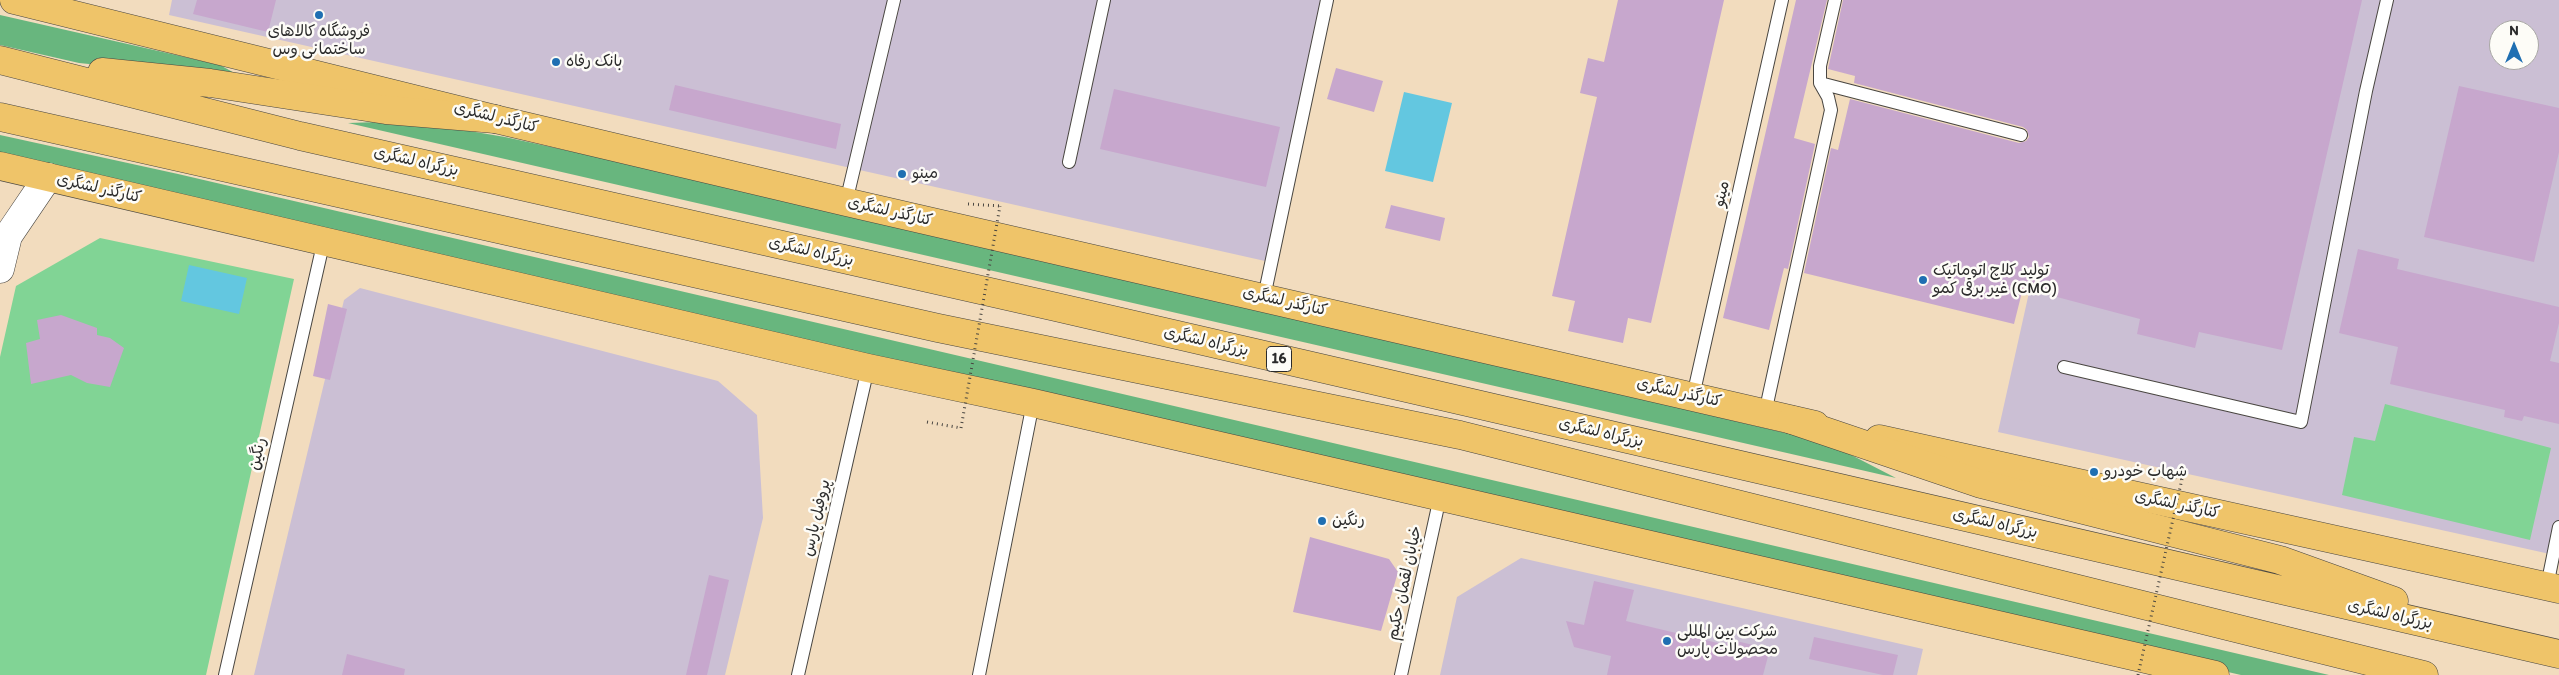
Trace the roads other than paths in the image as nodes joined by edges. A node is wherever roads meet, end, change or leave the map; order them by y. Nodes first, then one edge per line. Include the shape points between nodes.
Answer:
1 (14, 0) edge
2 (894, 0) edge
3 (1104, 0) edge
4 (1327, 0) edge
5 (1782, 0) edge
6 (1835, 0) edge
7 (2387, 0) edge
8 (6, 61) edge
9 (1820, 83) junction
10 (0, 117) edge
11 (495, 118) junction
12 (2021, 135) dead end
13 (1069, 162) dead end
14 (0, 166) edge
15 (48, 177) junction
16 (846, 202) junction
17 (4, 231) edge
18 (324, 240) junction
19 (0, 269) edge
20 (1264, 297) junction
21 (2064, 367) dead end
22 (868, 368) junction
23 (1692, 396) junction
24 (1033, 403) junction
25 (1765, 413) junction
26 (1792, 420) junction
27 (1440, 497) junction
28 (2559, 527) edge
29 (2553, 588) edge
30 (2479, 635) junction
31 (2559, 654) edge
32 (224, 675) edge
33 (798, 675) edge
34 (979, 675) edge
35 (1401, 675) edge
36 (2215, 675) edge
37 (2424, 675) edge

1 - 11 main road, کنارگذر لشگری
2 - 16 lane
3 - 13 lane
4 - 20 lane
5 - 23 lane, مینو
6 - 9 lane via 1820,66
7 - 21 lane via 2301,422
8 - 11 main road via 210,83 386,110
8 - 30 main road, بزرگراه لشگری / 16 via 300,136
9 - 12 lane
9 - 25 lane via 1831,110
10 - 37 main road, 16 via 938,328 1460,435
11 - 16 main road, کنارگذر لشگری
14 - 15 main road, کنارگذر لشگری
15 - 17 street
15 - 18 main road, کنارگذر لشگری
16 - 20 main road, کنارگذر لشگری
17 - 19 street
18 - 22 main road, کنارگذر لشگری
18 - 32 lane, رنگین
20 - 23 main road, کنارگذر لشگری
22 - 24 main road, کنارگذر لشگری
22 - 33 lane, پروفیل پارس
23 - 25 main road, کنارگذر لشگری
24 - 27 main road, کنارگذر لشگری
24 - 34 lane
25 - 26 main road, کنارگذر لشگری
26 - 29 main road, کنارگذر لشگری
26 - 30 main road via 1981,484 2280,560 2434,615
27 - 35 lane, خیابان لقمان حکیم
27 - 36 main road, کنارگذر لشگری
28 - 29 lane
30 - 31 main road, بزرگراه لشگری / 16

